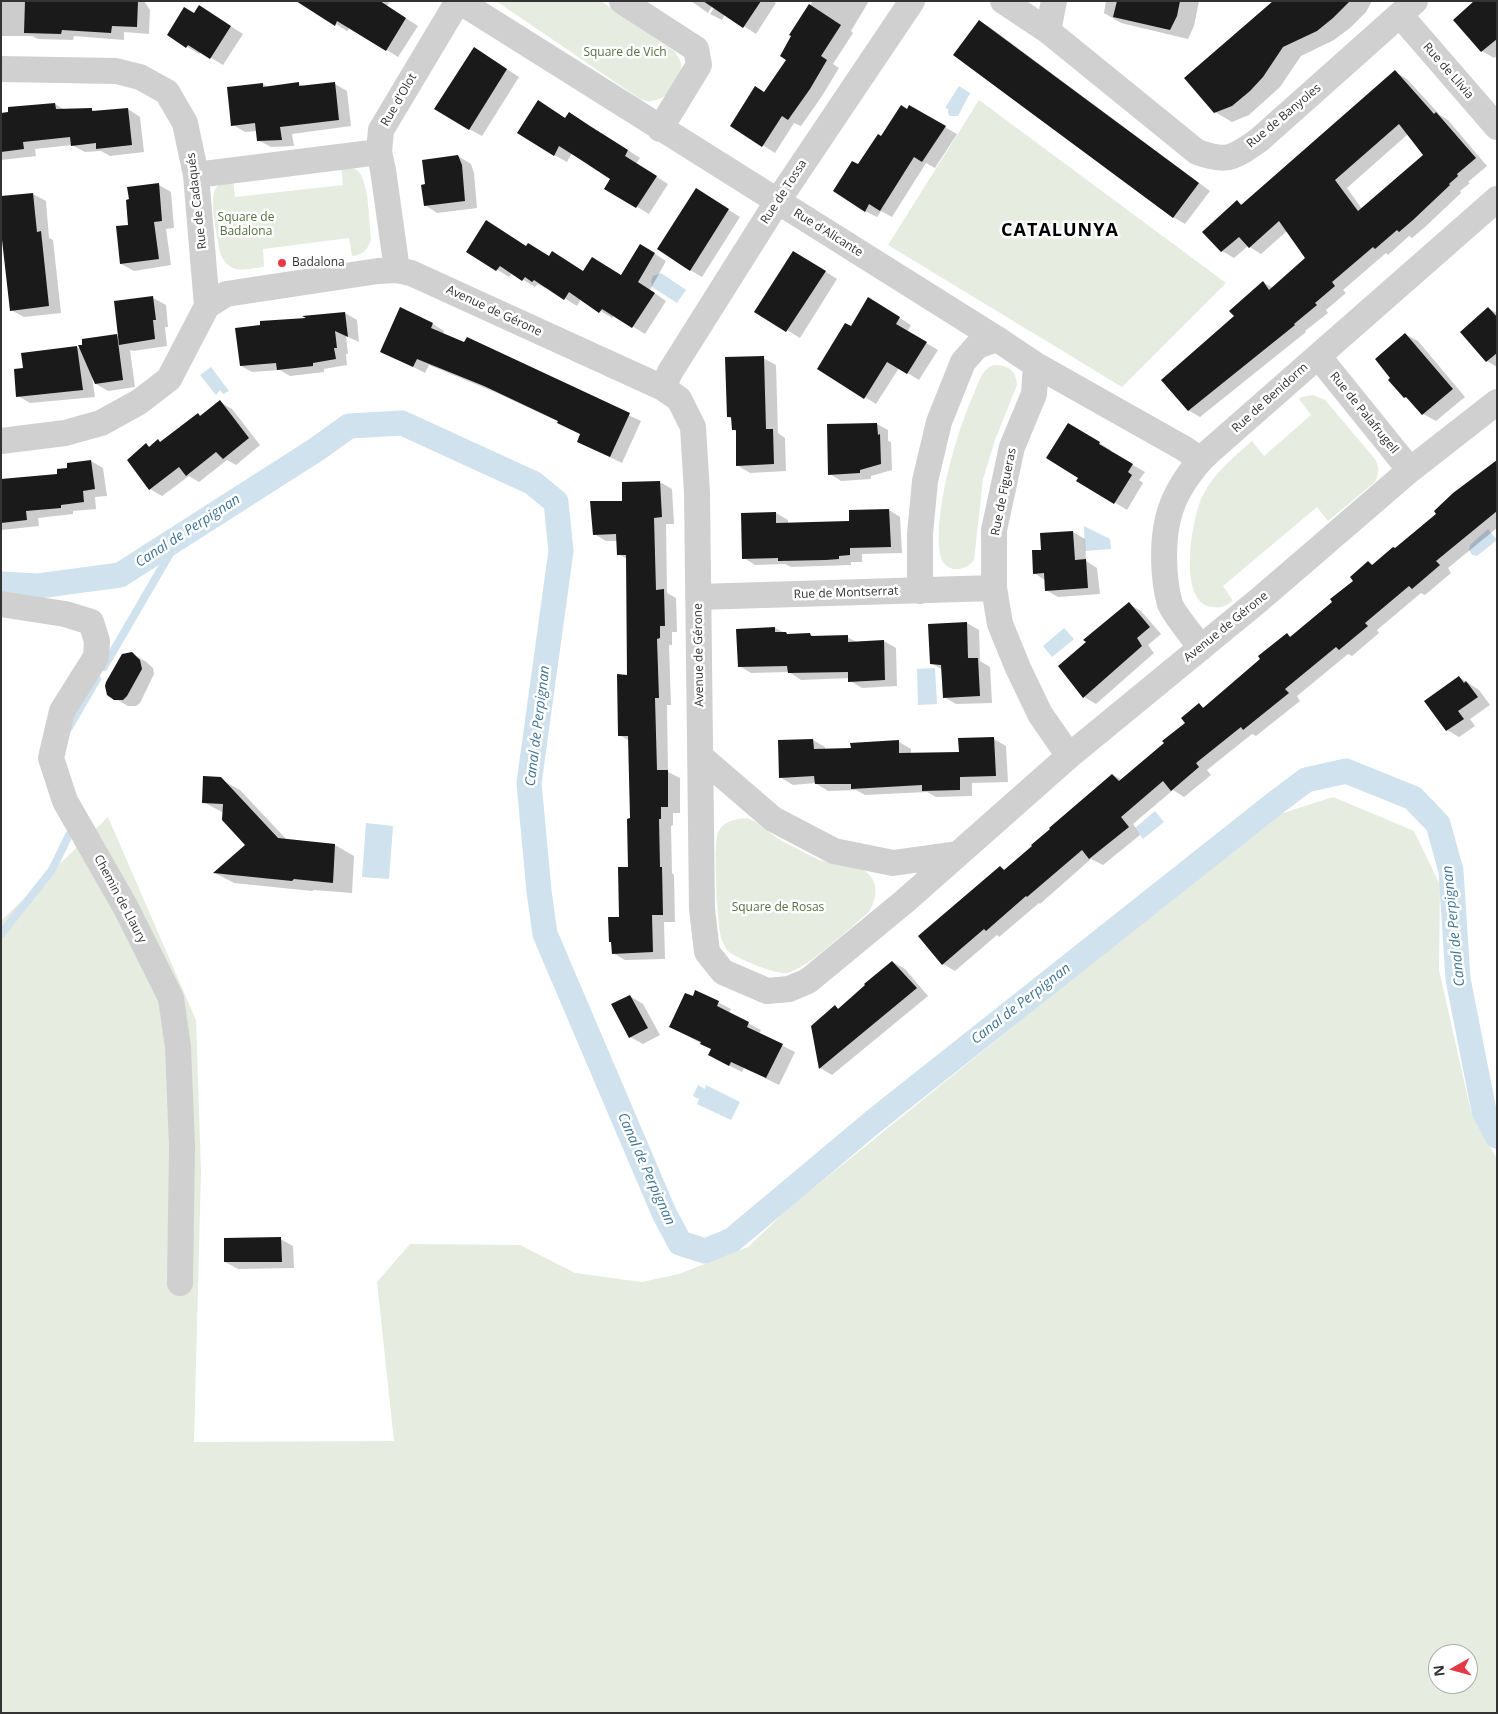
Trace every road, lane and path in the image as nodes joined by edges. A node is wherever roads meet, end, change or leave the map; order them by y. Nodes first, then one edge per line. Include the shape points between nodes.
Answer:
1 (458, 1) edge
2 (622, 1) edge
3 (912, 1) edge
4 (1002, 1) edge
5 (1054, 1) edge
6 (1408, 8) edge
7 (1048, 31) junction
8 (1, 69) edge
9 (1497, 127) edge
10 (660, 129) junction
11 (378, 152) junction
12 (196, 175) junction
13 (1497, 199) edge
14 (777, 202) junction
15 (398, 270) junction
16 (207, 306) junction
17 (997, 339) junction
18 (1318, 356) junction
19 (1036, 366) junction
20 (663, 388) junction
21 (1497, 402) edge
22 (1, 441) edge
23 (1200, 460) junction
24 (1410, 470) junction
25 (994, 588) junction
26 (920, 591) junction
27 (698, 597) junction
28 (1, 604) edge
29 (1201, 648) junction
30 (1069, 756) junction
31 (701, 757) junction
32 (957, 854) junction
33 (180, 1284) dead end

1 - 10 street, Rue d'Alicante
1 - 11 street, Rue d'Olot via 381,130
2 - 10 street via 696,49 699,64
3 - 14 street, Rue de Tossa
4 - 7 street, Rue de Banyoles
5 - 7 street
6 - 7 street, Rue de Banyoles via 1259,140 1235,157 1214,158 1197,152
6 - 9 street, Rue de Llivia
8 - 12 street, Rue de Cadaqués via 116,71 140,77 167,92 185,123
10 - 14 street, Rue d'Alicante
11 - 12 street
11 - 15 street, Rue d'Olot
12 - 16 street, Rue de Cadaqués
13 - 18 street, Rue de Benidorm
14 - 17 street, Rue d'Alicante
14 - 20 street, Rue de Tossa
15 - 16 street, Avenue de Gérone via 226,294
15 - 20 street, Avenue de Gérone via 411,273
16 - 22 street via 169,378 139,402 101,423 65,433
17 - 19 street, Rue d'Alicante
17 - 26 street via 977,346 963,362 939,422 925,482 920,534
18 - 23 street, Rue de Benidorm
18 - 24 street, Rue de Palafrugell
19 - 23 street, Rue d'Alicante
19 - 25 street, Rue de Figueras via 1034,394 1012,447 994,530
20 - 27 street, Avenue de Gérone via 680,399 693,427
21 - 24 street, Avenue de Gérone
23 - 29 street, Rue de Benidorm via 1183,482 1168,519 1164,563 1171,605
24 - 29 street, Avenue de Gérone
25 - 26 street, Rue de Montserrat
25 - 30 street, Rue de Figueras via 1000,624 1018,668 1040,714
26 - 27 street, Rue de Montserrat
27 - 31 street, Avenue de Gérone
28 - 33 street, Chemin de Llaury via 64,614 91,622 96,657 62,711 51,758 65,801 126,908 171,998 178,1047 182,1146
29 - 30 street, Avenue de Gérone
30 - 32 street, Avenue de Gérone
31 - 32 street via 773,819 834,851 893,864
31 - 32 street, Avenue de Gérone via 702,909 707,952 724,972 768,990 789,989 808,981

